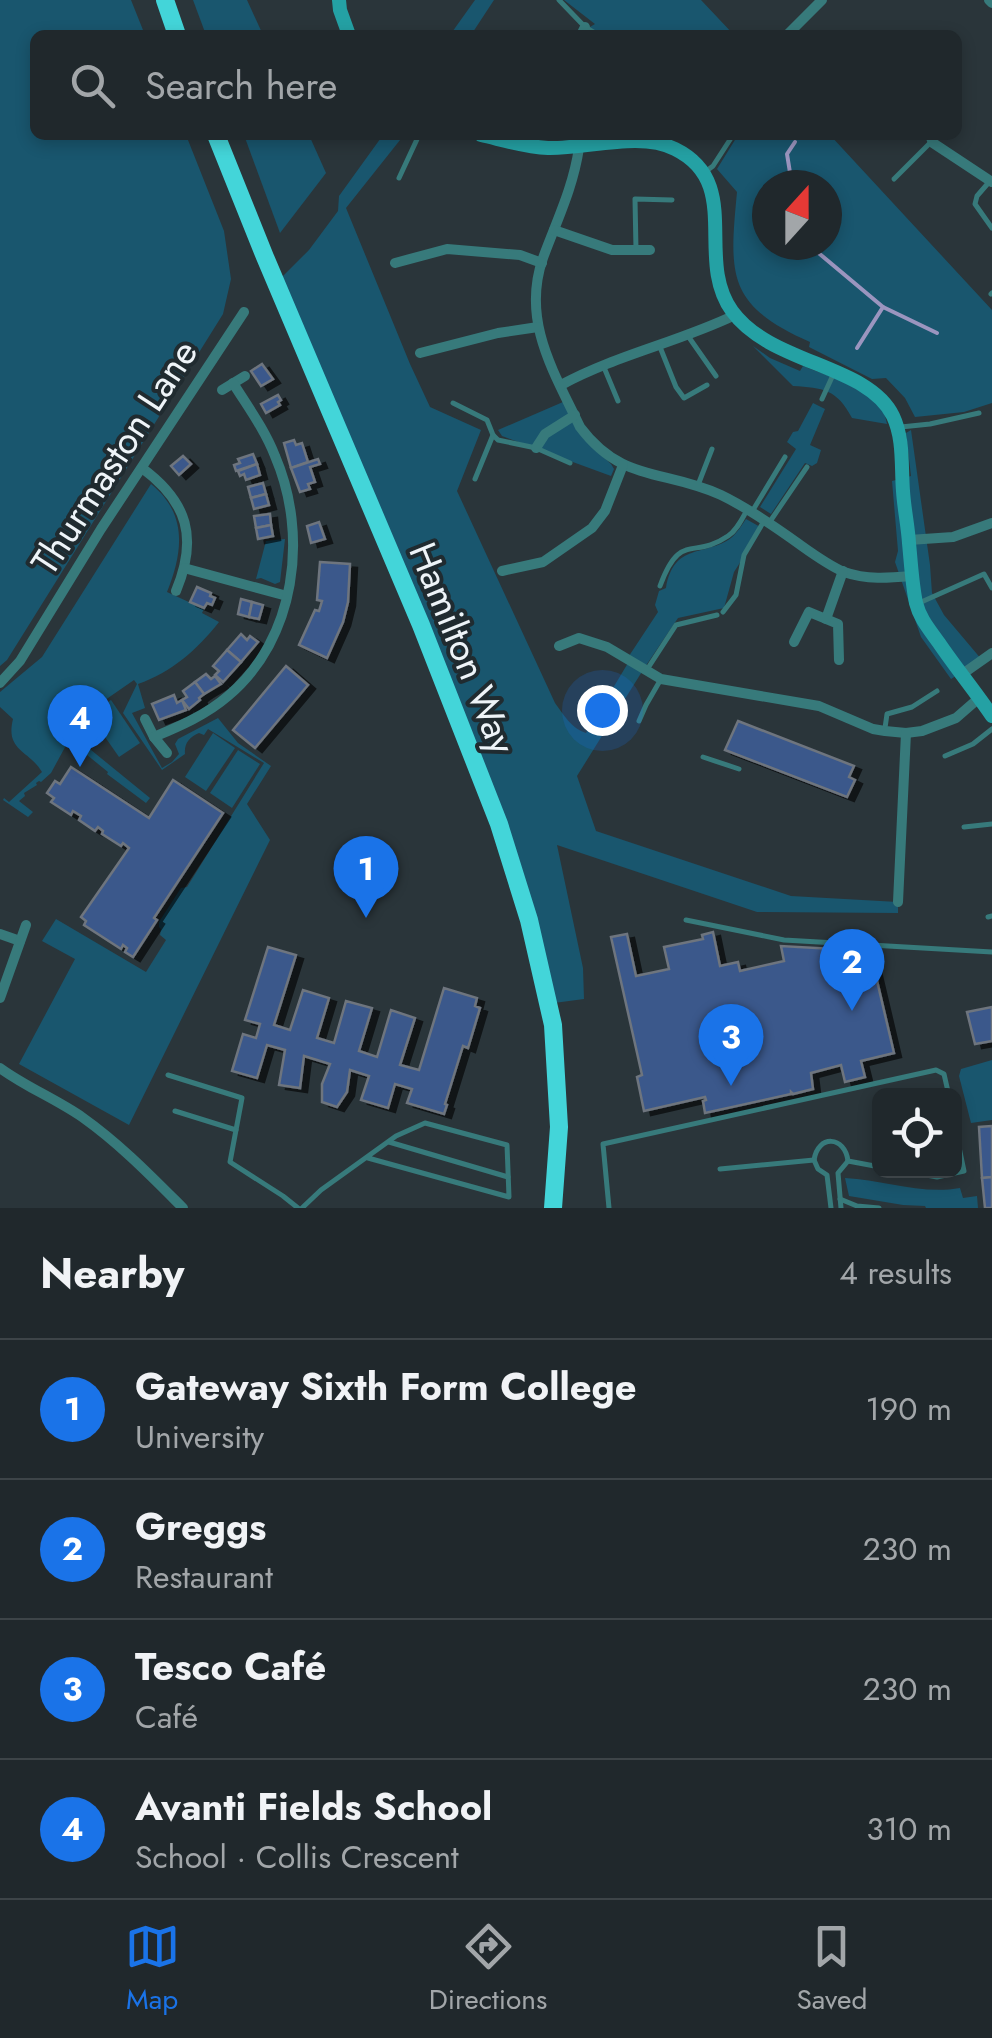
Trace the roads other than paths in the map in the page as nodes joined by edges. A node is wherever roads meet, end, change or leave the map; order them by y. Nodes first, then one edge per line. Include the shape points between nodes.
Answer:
1 (339, 0) edge
2 (559, 0) edge
3 (822, 0) edge
4 (347, 30) edge
5 (582, 30) edge
6 (792, 30) edge
7 (218, 140) edge
8 (417, 140) edge
9 (730, 140) edge
10 (929, 140) edge
11 (934, 140) edge
12 (545, 141) edge
13 (578, 148) junction
14 (704, 174) junction
15 (399, 178) dead end
16 (894, 180) dead end
17 (991, 182) edge
18 (672, 200) dead end
19 (992, 228) edge
20 (554, 230) junction
21 (636, 250) junction
22 (650, 250) dead end
23 (395, 263) dead end
24 (542, 263) junction
25 (244, 312) dead end
26 (735, 316) junction
27 (538, 328) junction
28 (688, 336) junction
29 (659, 344) junction
30 (420, 353) dead end
31 (603, 366) junction
32 (834, 372) junction
33 (245, 376) dead end
34 (716, 376) dead end
35 (233, 383) junction
36 (707, 384) dead end
37 (561, 385) junction
38 (222, 390) dead end
39 (822, 398) dead end
40 (618, 401) dead end
41 (453, 404) dead end
42 (979, 413) dead end
43 (574, 416) junction
44 (898, 427) junction
45 (493, 436) junction
46 (536, 448) junction
47 (712, 449) dead end
48 (785, 457) dead end
49 (570, 463) dead end
50 (623, 465) junction
51 (807, 467) dead end
52 (142, 468) junction
53 (475, 479) dead end
54 (698, 485) junction
55 (749, 511) junction
56 (767, 522) junction
57 (992, 523) edge
58 (909, 540) junction
59 (184, 568) junction
60 (502, 571) dead end
61 (843, 571) junction
62 (912, 576) junction
63 (660, 586) dead end
64 (992, 588) edge
65 (176, 591) dead end
66 (287, 596) junction
67 (916, 604) junction
68 (826, 619) junction
69 (794, 642) dead end
70 (559, 646) dead end
71 (992, 653) edge
72 (839, 660) dead end
73 (647, 671) junction
74 (961, 675) junction
75 (661, 679) junction
76 (0, 683) edge
77 (937, 690) dead end
78 (979, 698) junction
79 (992, 716) edge
80 (145, 719) dead end
81 (640, 721) dead end
82 (992, 729) edge
83 (885, 731) junction
84 (906, 733) junction
85 (154, 737) junction
86 (167, 753) dead end
87 (945, 756) dead end
88 (703, 757) dead end
89 (739, 769) dead end
90 (992, 824) edge
91 (964, 827) dead end
92 (898, 902) dead end
93 (686, 920) dead end
94 (26, 925) dead end
95 (0, 934) edge
96 (20, 941) junction
97 (992, 952) edge
98 (0, 998) edge
99 (0, 1068) edge
100 (168, 1074) dead end
101 (947, 1088) edge
102 (174, 1111) dead end
103 (236, 1130) junction
104 (389, 1142) junction
105 (368, 1158) junction
106 (814, 1160) junction
107 (848, 1161) junction
108 (872, 1166) edge
109 (720, 1169) dead end
110 (827, 1174) junction
111 (838, 1174) junction
112 (508, 1177) junction
113 (840, 1199) junction
114 (184, 1208) edge
115 (300, 1208) edge
116 (553, 1208) edge
117 (608, 1208) edge
118 (831, 1208) edge
119 (841, 1208) edge
120 (878, 1208) edge

1 - 4 street
2 - 5 lane
3 - 6 street
7 - 116 highway, Hamilton Way via 421,625 530,920 553,1025 559,1128
8 - 15 lane
9 - 14 lane
10 - 16 lane
11 - 17 street
12 - 13 street
13 - 14 street via 646,141 671,146
13 - 20 street
14 - 26 street via 714,204 716,275
17 - 19 lane via 975,204
18 - 21 lane via 636,199
20 - 21 street via 597,247
20 - 24 street
21 - 22 street
23 - 24 street via 447,249
24 - 27 street
25 - 52 street, Thurmaston Lane
26 - 28 street
26 - 32 street via 755,335
27 - 30 street
27 - 37 street
28 - 29 street
28 - 34 lane
29 - 31 street
29 - 36 lane via 684,398
31 - 37 street
31 - 40 lane
32 - 39 lane
32 - 44 street via 880,396
33 - 35 street
35 - 38 street
35 - 66 street via 265,434 284,482 293,542
37 - 43 street
41 - 45 lane via 487,420
42 - 44 lane
43 - 46 street
43 - 50 street
44 - 58 street
45 - 46 lane
45 - 53 lane
46 - 49 lane
47 - 54 lane
48 - 55 lane
50 - 54 street
50 - 60 street via 592,528 543,562
51 - 56 lane
52 - 59 street via 182,512 188,539
52 - 76 street, Thurmaston Lane via 20,662
54 - 55 street
55 - 56 street
55 - 63 lane via 728,536 675,556
56 - 61 street
56 - 73 lane via 744,555 736,594 720,614 676,626
57 - 58 street via 953,537
58 - 62 street
59 - 65 street
59 - 66 street
61 - 62 street via 877,579
61 - 68 street
62 - 67 street
64 - 67 lane via 984,574
66 - 85 street via 270,645 238,686 207,712
67 - 74 street
68 - 69 street via 808,612
68 - 72 street via 838,624
70 - 73 street via 579,638 607,646
71 - 74 street
73 - 75 street
74 - 78 street
75 - 81 lane
75 - 83 street via 818,706
77 - 83 lane via 887,714
78 - 79 street
78 - 84 street via 956,718
80 - 85 street
82 - 87 lane
83 - 84 street
84 - 92 street
85 - 86 street
88 - 89 lane
90 - 91 lane
93 - 97 lane via 784,940
94 - 96 street
95 - 96 street
96 - 98 street
99 - 114 street via 90,1123
100 - 103 lane via 242,1098
101 - 117 lane via 936,1070 603,1144
102 - 103 lane
103 - 115 lane via 230,1162
104 - 105 lane
104 - 112 lane
104 - 112 lane via 425,1123 507,1145
105 - 112 lane via 509,1196
105 - 115 lane
106 - 107 lane via 818,1148 832,1141
106 - 109 lane
106 - 110 lane
107 - 108 lane
107 - 111 lane
110 - 111 lane
110 - 118 lane
111 - 113 lane
113 - 119 lane
113 - 120 lane

